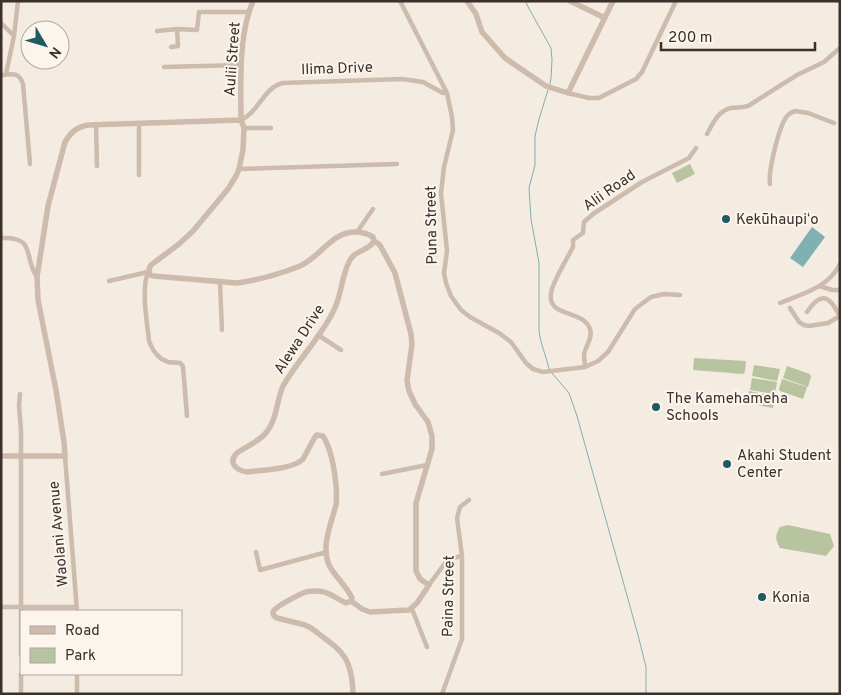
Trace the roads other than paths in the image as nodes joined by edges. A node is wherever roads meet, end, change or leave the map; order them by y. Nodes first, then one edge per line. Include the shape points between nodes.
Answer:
1 (18, 1) edge
2 (254, 1) edge
3 (400, 1) edge
4 (467, 1) edge
5 (570, 1) edge
6 (613, 1) edge
7 (676, 1) edge
8 (249, 12) junction
9 (604, 18) junction
10 (1, 23) edge
11 (177, 30) junction
12 (156, 31) dead end
13 (14, 36) junction
14 (171, 47) dead end
15 (840, 48) edge
16 (241, 65) junction
17 (164, 67) dead end
18 (4, 74) edge
19 (447, 93) junction
20 (568, 93) junction
21 (241, 120) junction
22 (834, 123) dead end
23 (96, 124) junction
24 (139, 124) junction
25 (244, 128) junction
26 (271, 128) dead end
27 (707, 134) dead end
28 (696, 148) dead end
29 (30, 164) dead end
30 (397, 164) dead end
31 (98, 166) dead end
32 (239, 169) junction
33 (139, 175) dead end
34 (770, 184) dead end
35 (373, 209) dead end
36 (357, 232) junction
37 (1, 238) edge
38 (374, 242) junction
39 (840, 264) edge
40 (148, 272) junction
41 (37, 278) junction
42 (109, 281) dead end
43 (220, 282) junction
44 (820, 286) junction
45 (840, 290) edge
46 (680, 296) dead end
47 (780, 303) dead end
48 (790, 308) dead end
49 (807, 312) dead end
50 (839, 315) edge
51 (222, 330) dead end
52 (318, 335) junction
53 (341, 350) dead end
54 (585, 367) junction
55 (20, 394) dead end
56 (187, 416) dead end
57 (1, 456) edge
58 (21, 456) junction
59 (65, 456) junction
60 (427, 465) junction
61 (382, 474) dead end
62 (470, 500) dead end
63 (256, 552) dead end
64 (326, 552) junction
65 (462, 556) junction
66 (429, 586) junction
67 (351, 601) junction
68 (21, 606) junction
69 (1, 607) edge
70 (77, 609) edge
71 (412, 609) junction
72 (21, 610) edge
73 (427, 647) dead end
74 (21, 675) edge
75 (77, 675) edge
76 (21, 694) edge
77 (77, 694) edge
78 (353, 694) edge
79 (442, 694) edge

1 - 13 street
2 - 8 street, Aulii Street
3 - 19 street, Puna Street
4 - 20 street via 482,32 505,58 546,86
5 - 9 street
6 - 9 street
7 - 20 street via 636,79 599,98
8 - 11 street via 199,12 197,30
8 - 16 street, Aulii Street
9 - 20 street
10 - 13 street
11 - 12 street
11 - 14 street via 178,46
13 - 18 street
15 - 27 street via 821,64 796,75 748,106 724,111
16 - 17 street
16 - 21 street, Aulii Street
18 - 29 street via 17,74 23,84
19 - 21 street, Ilima Drive via 423,82 401,79 283,83 274,86
19 - 54 street, Puna Street via 453,130 441,192 447,251 444,273 451,296 470,317 511,342 533,369 543,372
21 - 24 street
21 - 25 street
22 - 34 street via 808,113 795,111 788,115 775,148
23 - 24 street
23 - 31 street
23 - 41 street via 80,127 65,142 48,206
24 - 33 street
25 - 26 street
25 - 32 street
28 - 54 street, Alii Road via 689,158 646,179 589,217 584,222 583,233 573,240 573,247 551,296 558,310 580,317 589,326 591,335 585,353
30 - 32 street
32 - 40 street via 193,231 153,263
35 - 36 street
36 - 38 street via 370,235
36 - 43 street via 339,236 300,266 250,281
37 - 41 street via 14,238 24,244
38 - 52 street, Alewa Drive via 350,259 334,310
38 - 60 street via 381,247 393,267 410,329 412,344 407,381 413,401 432,432 433,444
39 - 44 street
40 - 42 street
40 - 43 street via 153,276
40 - 56 street via 145,290 149,341 160,358 167,362 180,362 183,366
41 - 59 street
43 - 51 street
44 - 45 street
44 - 47 street
46 - 54 street via 664,294 652,297 635,309 608,352
48 - 50 street via 799,322 809,326 828,323
49 - 50 street via 813,303 823,298 833,303
52 - 53 street
52 - 64 street, Alewa Drive via 283,386 268,429 262,437 237,453 233,460 234,466 242,472 290,466 300,462 317,435 323,436 333,466 337,499
55 - 58 street
57 - 58 street
58 - 59 street
58 - 68 street
59 - 70 street, Waolani Avenue
60 - 61 street
60 - 66 street via 416,503 415,544 416,571
62 - 65 street, Paina Street via 460,507 457,518
63 - 64 street via 260,570
64 - 67 street
65 - 66 street via 448,558
65 - 79 street, Paina Street via 462,639
66 - 71 street
67 - 71 street via 370,612
67 - 78 street via 346,602 327,592 312,591 278,607 273,613 277,618 305,625 340,651 350,667
68 - 69 street
68 - 70 street
68 - 72 street
71 - 73 street
74 - 76 street
75 - 77 street

